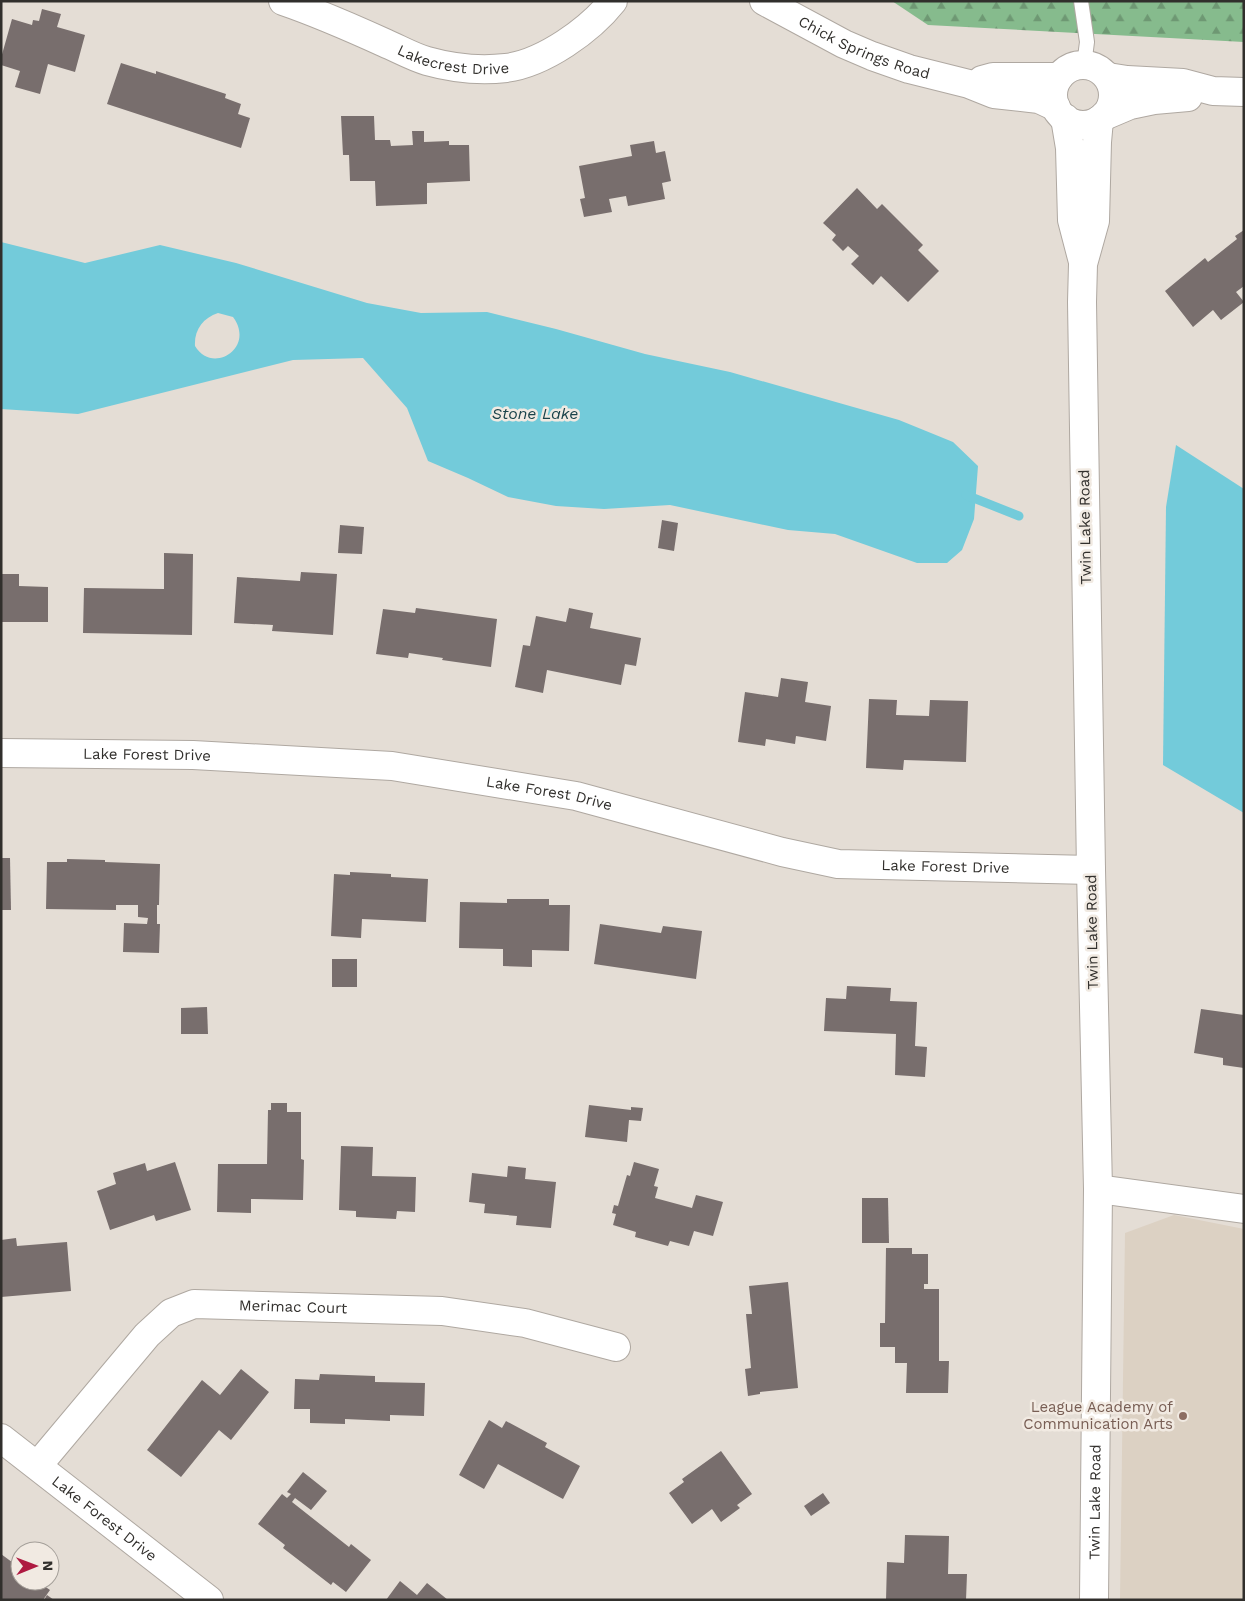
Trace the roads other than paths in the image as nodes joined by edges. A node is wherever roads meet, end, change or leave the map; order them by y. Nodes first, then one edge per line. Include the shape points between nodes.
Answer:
1 (283, 1) edge
2 (613, 1) edge
3 (764, 1) edge
4 (1081, 1) edge
5 (1084, 64) junction
6 (1059, 77) junction
7 (1108, 77) junction
8 (969, 84) junction
9 (1214, 91) junction
10 (1244, 92) edge
11 (1061, 113) junction
12 (1102, 118) junction
13 (1083, 264) junction
14 (1, 753) edge
15 (1091, 870) junction
16 (1098, 1190) junction
17 (1244, 1209) edge
18 (616, 1347) dead end
19 (1, 1438) edge
20 (38, 1465) junction
21 (209, 1600) edge
22 (1094, 1600) edge

1 - 2 street, Lakecrest Drive via 426,61 476,70 508,68 537,59 562,46 602,16
3 - 8 street, Chick Springs Road via 872,56
4 - 5 lane via 1087,42
5 - 6 street via 1066,70
5 - 7 street via 1093,66
6 - 8 street via 993,77
6 - 11 street via 1053,92
7 - 9 street via 1183,83
7 - 12 street via 1112,102
8 - 11 street, Chick Springs Road via 994,94 1039,99
9 - 10 street
9 - 12 street via 1130,105
11 - 12 street via 1073,123 1091,124
11 - 13 street, Twin Lake Road via 1070,148 1072,220
12 - 13 street, Twin Lake Road via 1097,142 1095,221
13 - 15 street, Twin Lake Road
14 - 15 street, Lake Forest Drive via 193,754 392,766 576,796 838,864
15 - 16 street, Twin Lake Road
16 - 17 street
16 - 22 street, Twin Lake Road
18 - 20 street, Merimac Court via 524,1323 442,1311 194,1304 171,1313 147,1336
19 - 20 street, Lake Forest Drive
20 - 21 street, Lake Forest Drive

